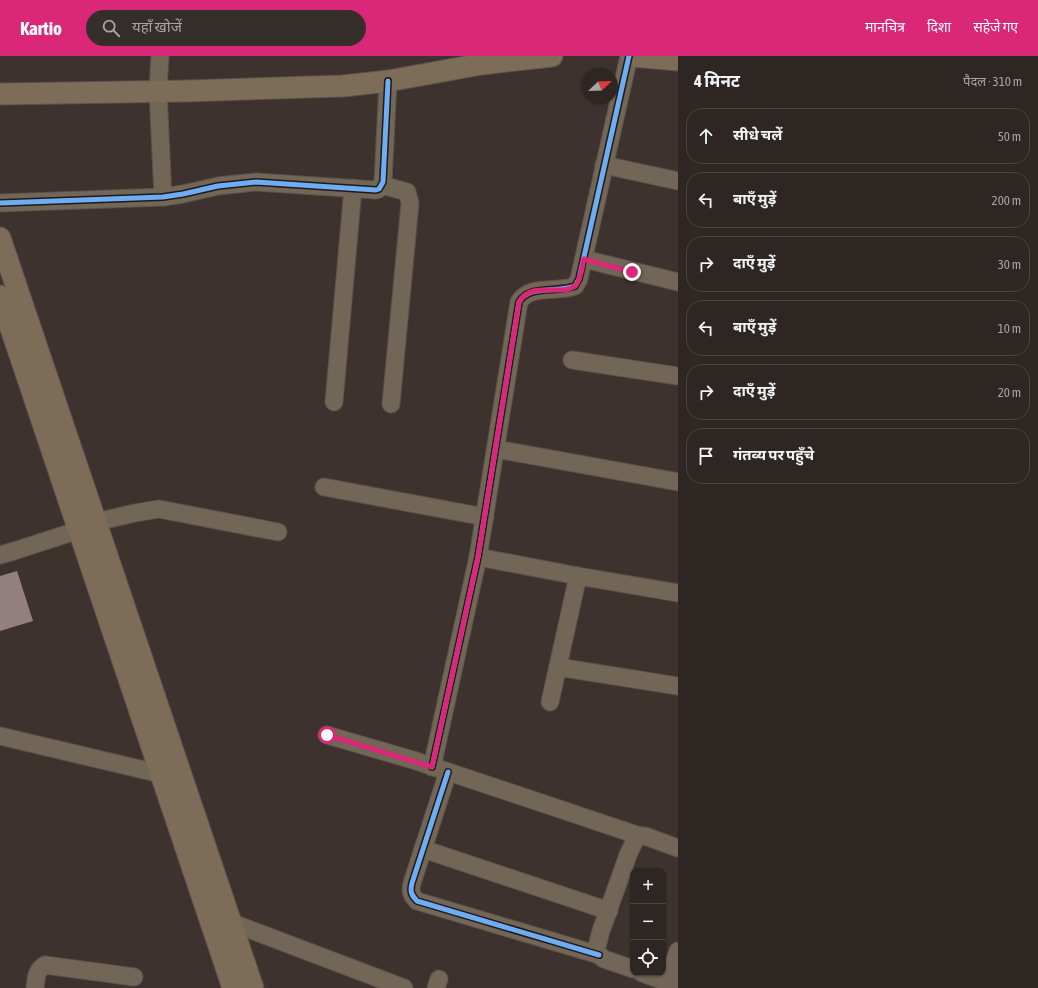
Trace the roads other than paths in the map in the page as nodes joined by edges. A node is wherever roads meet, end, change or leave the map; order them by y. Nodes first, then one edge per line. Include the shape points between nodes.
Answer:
1 (160, 56) edge
2 (552, 56) edge
3 (629, 56) edge
4 (632, 56) edge
5 (678, 60) edge
6 (388, 81) junction
7 (158, 91) junction
8 (0, 94) edge
9 (604, 165) junction
10 (678, 181) edge
11 (382, 185) junction
12 (353, 188) junction
13 (163, 197) junction
14 (0, 203) edge
15 (0, 238) edge
16 (584, 259) junction
17 (678, 282) edge
18 (0, 296) edge
19 (572, 360) dead end
20 (32, 364) junction
21 (678, 376) edge
22 (334, 402) dead end
23 (391, 404) dead end
24 (496, 449) junction
25 (678, 482) edge
26 (324, 487) dead end
27 (485, 517) junction
28 (87, 526) junction
29 (278, 532) dead end
30 (0, 554) edge
31 (478, 557) junction
32 (578, 576) junction
33 (678, 593) edge
34 (558, 667) junction
35 (678, 686) edge
36 (550, 702) dead end
37 (327, 735) dead end
38 (0, 736) edge
39 (169, 770) junction
40 (440, 770) junction
41 (640, 836) junction
42 (678, 848) edge
43 (423, 849) junction
44 (208, 886) junction
45 (609, 911) junction
46 (230, 922) junction
47 (678, 951) edge
48 (599, 955) junction
49 (630, 969) edge
50 (648, 976) edge
51 (134, 977) dead end
52 (242, 986) edge
53 (670, 986) edge
54 (35, 988) edge
55 (404, 988) edge

1 - 7 street
2 - 6 main road via 482,64
3 - 9 street
4 - 5 main road
6 - 7 main road via 343,86
6 - 11 street
7 - 8 main road
7 - 13 street
9 - 10 street
9 - 16 street
11 - 12 street via 376,190
11 - 23 street via 407,192 410,202
12 - 13 street via 256,182 218,186
12 - 22 street
13 - 14 street
15 - 20 main road
16 - 17 street
16 - 24 street via 575,286 568,289 533,291 523,295 519,302
18 - 20 main road
19 - 21 street
20 - 28 main road
24 - 25 street
24 - 27 street
26 - 27 street
27 - 31 street
28 - 29 street via 159,509
28 - 30 street
28 - 39 main road
31 - 32 street
31 - 40 street
32 - 33 street
32 - 34 street
34 - 35 street
34 - 36 street
37 - 40 street
38 - 39 street
39 - 44 main road
40 - 41 street
40 - 43 street
41 - 42 street
41 - 45 street via 635,840 628,855
43 - 45 street
43 - 48 street via 410,891 417,901
44 - 46 main road
44 - 52 main road
45 - 48 street via 596,950
46 - 52 main road
46 - 55 street
47 - 53 street
48 - 49 street
50 - 53 street
51 - 54 street via 45,965 37,974

